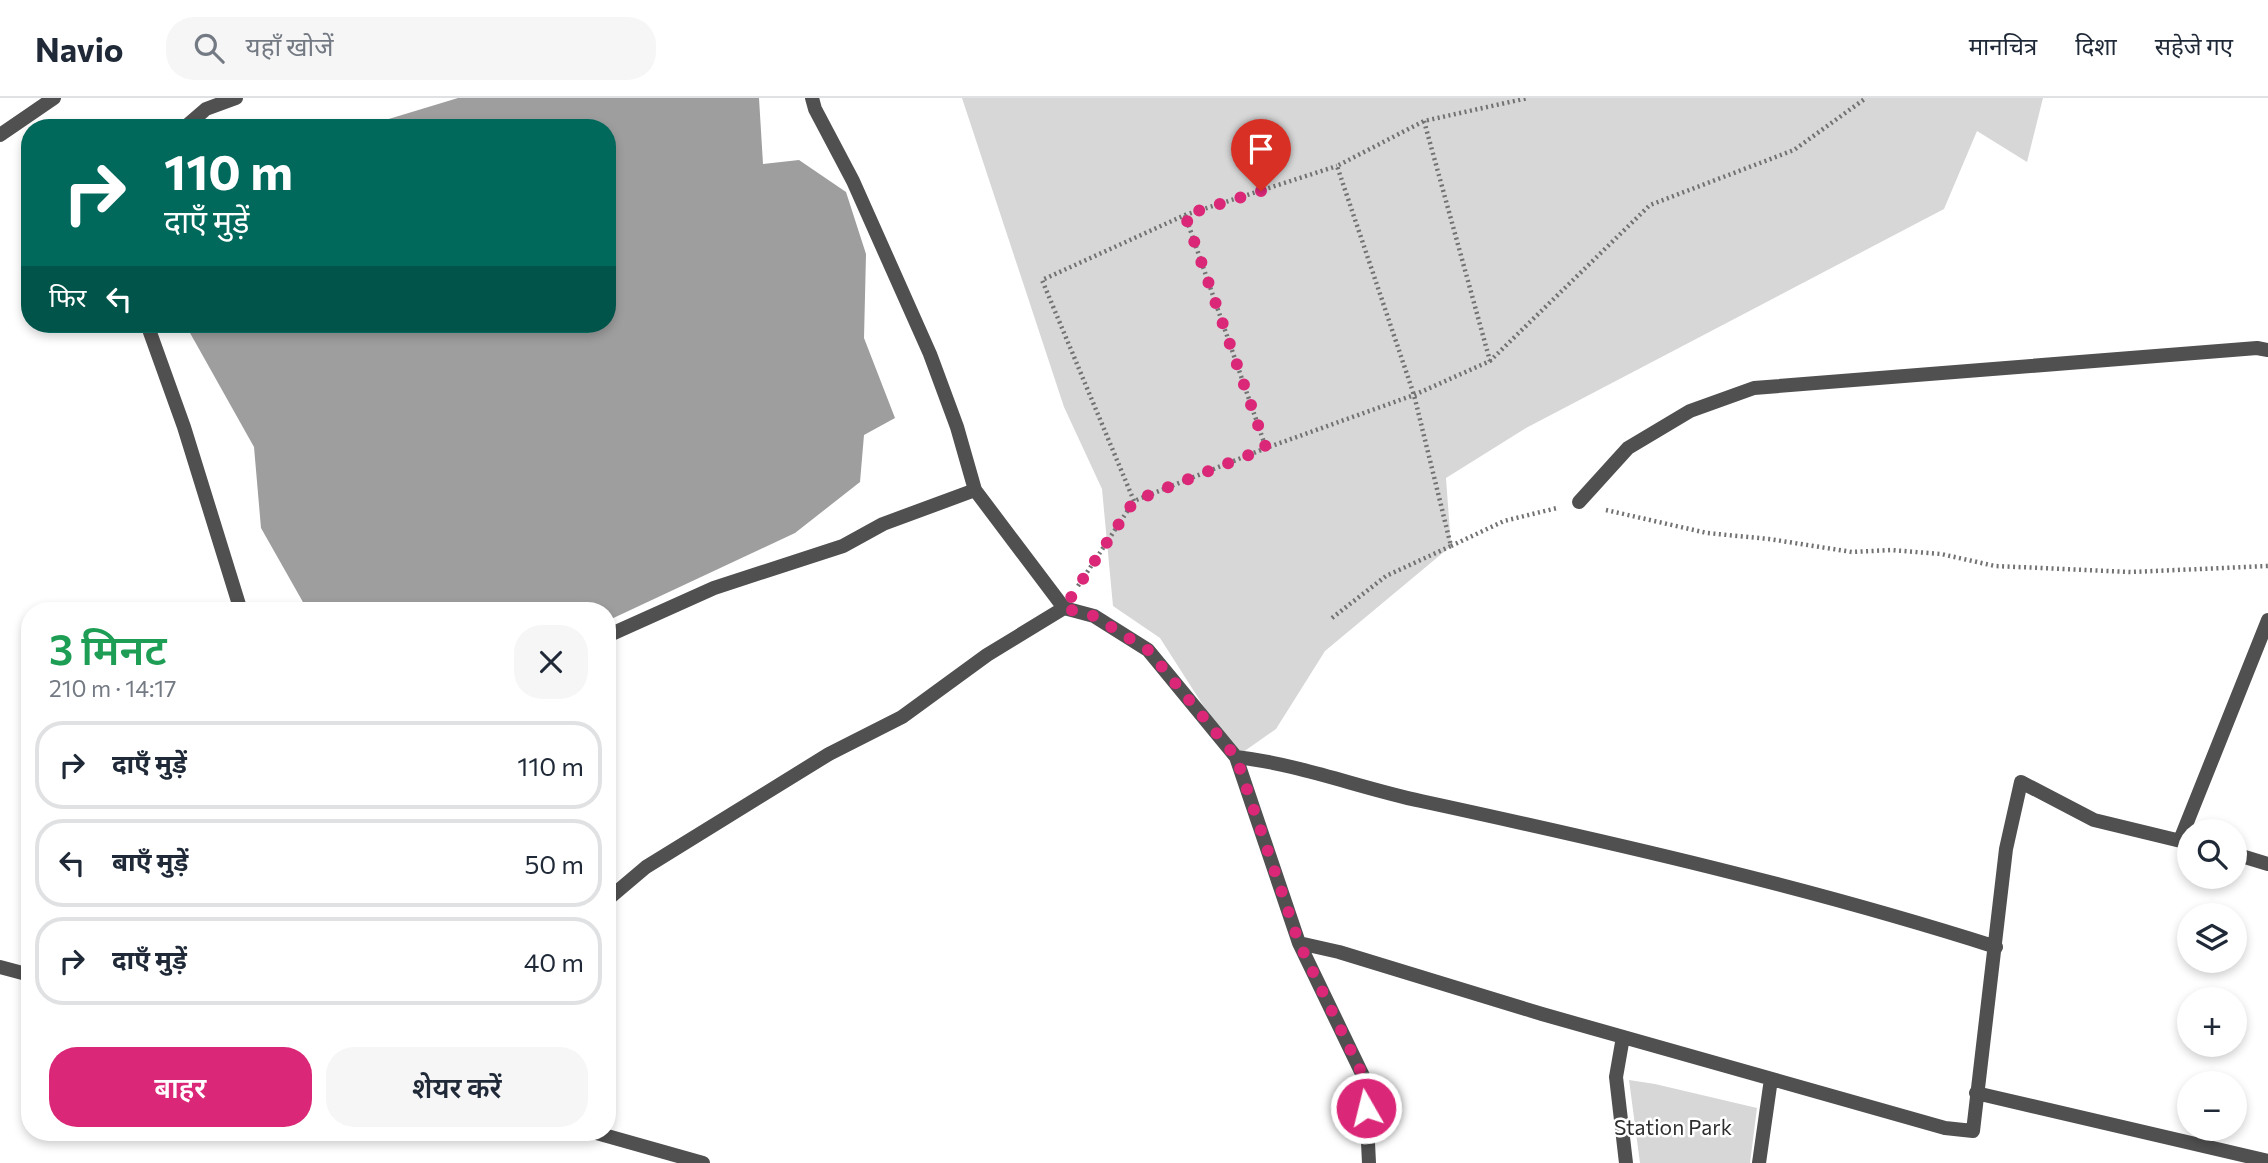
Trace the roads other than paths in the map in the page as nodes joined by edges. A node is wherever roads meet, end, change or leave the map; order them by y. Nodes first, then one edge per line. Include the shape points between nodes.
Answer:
1 (54, 98) edge
2 (236, 98) edge
3 (812, 98) edge
4 (32, 119) edge
5 (194, 119) edge
6 (21, 127) edge
7 (0, 135) edge
8 (150, 333) edge
9 (2268, 350) edge
10 (975, 490) junction
11 (1579, 502) road end
12 (238, 602) edge
13 (1064, 608) junction
14 (2268, 620) edge
15 (616, 632) edge
16 (1236, 757) junction
17 (2193, 819) edge
18 (2177, 839) edge
19 (2247, 857) edge
20 (2268, 863) edge
21 (616, 892) edge
22 (1299, 943) junction
23 (1996, 947) junction
24 (0, 967) edge
25 (21, 973) edge
26 (1623, 1037) junction
27 (1771, 1079) junction
28 (1976, 1093) junction
29 (616, 1138) edge
30 (2268, 1161) edge
31 (703, 1163) edge
32 (1369, 1163) edge
33 (1626, 1163) edge
34 (1759, 1163) edge

1 - 4 street
2 - 5 street via 206,109
3 - 10 street via 930,354
6 - 7 street
8 - 12 street
9 - 11 street via 1754,388 1690,411 1628,448
10 - 13 street
10 - 15 street via 883,524 843,547 714,588
13 - 16 street via 1094,616 1148,650
13 - 21 street via 902,717 829,754 646,867
14 - 17 street
16 - 22 street
16 - 23 street via 1265,760 1407,798 1731,872
18 - 23 street via 2094,820 2021,782 2006,849
19 - 20 street
22 - 26 street
22 - 32 street via 1365,1080
23 - 28 street
24 - 25 street
26 - 27 street
26 - 33 street via 1616,1077
27 - 28 street via 1945,1128 1973,1131
27 - 34 street
28 - 30 street
29 - 31 street

